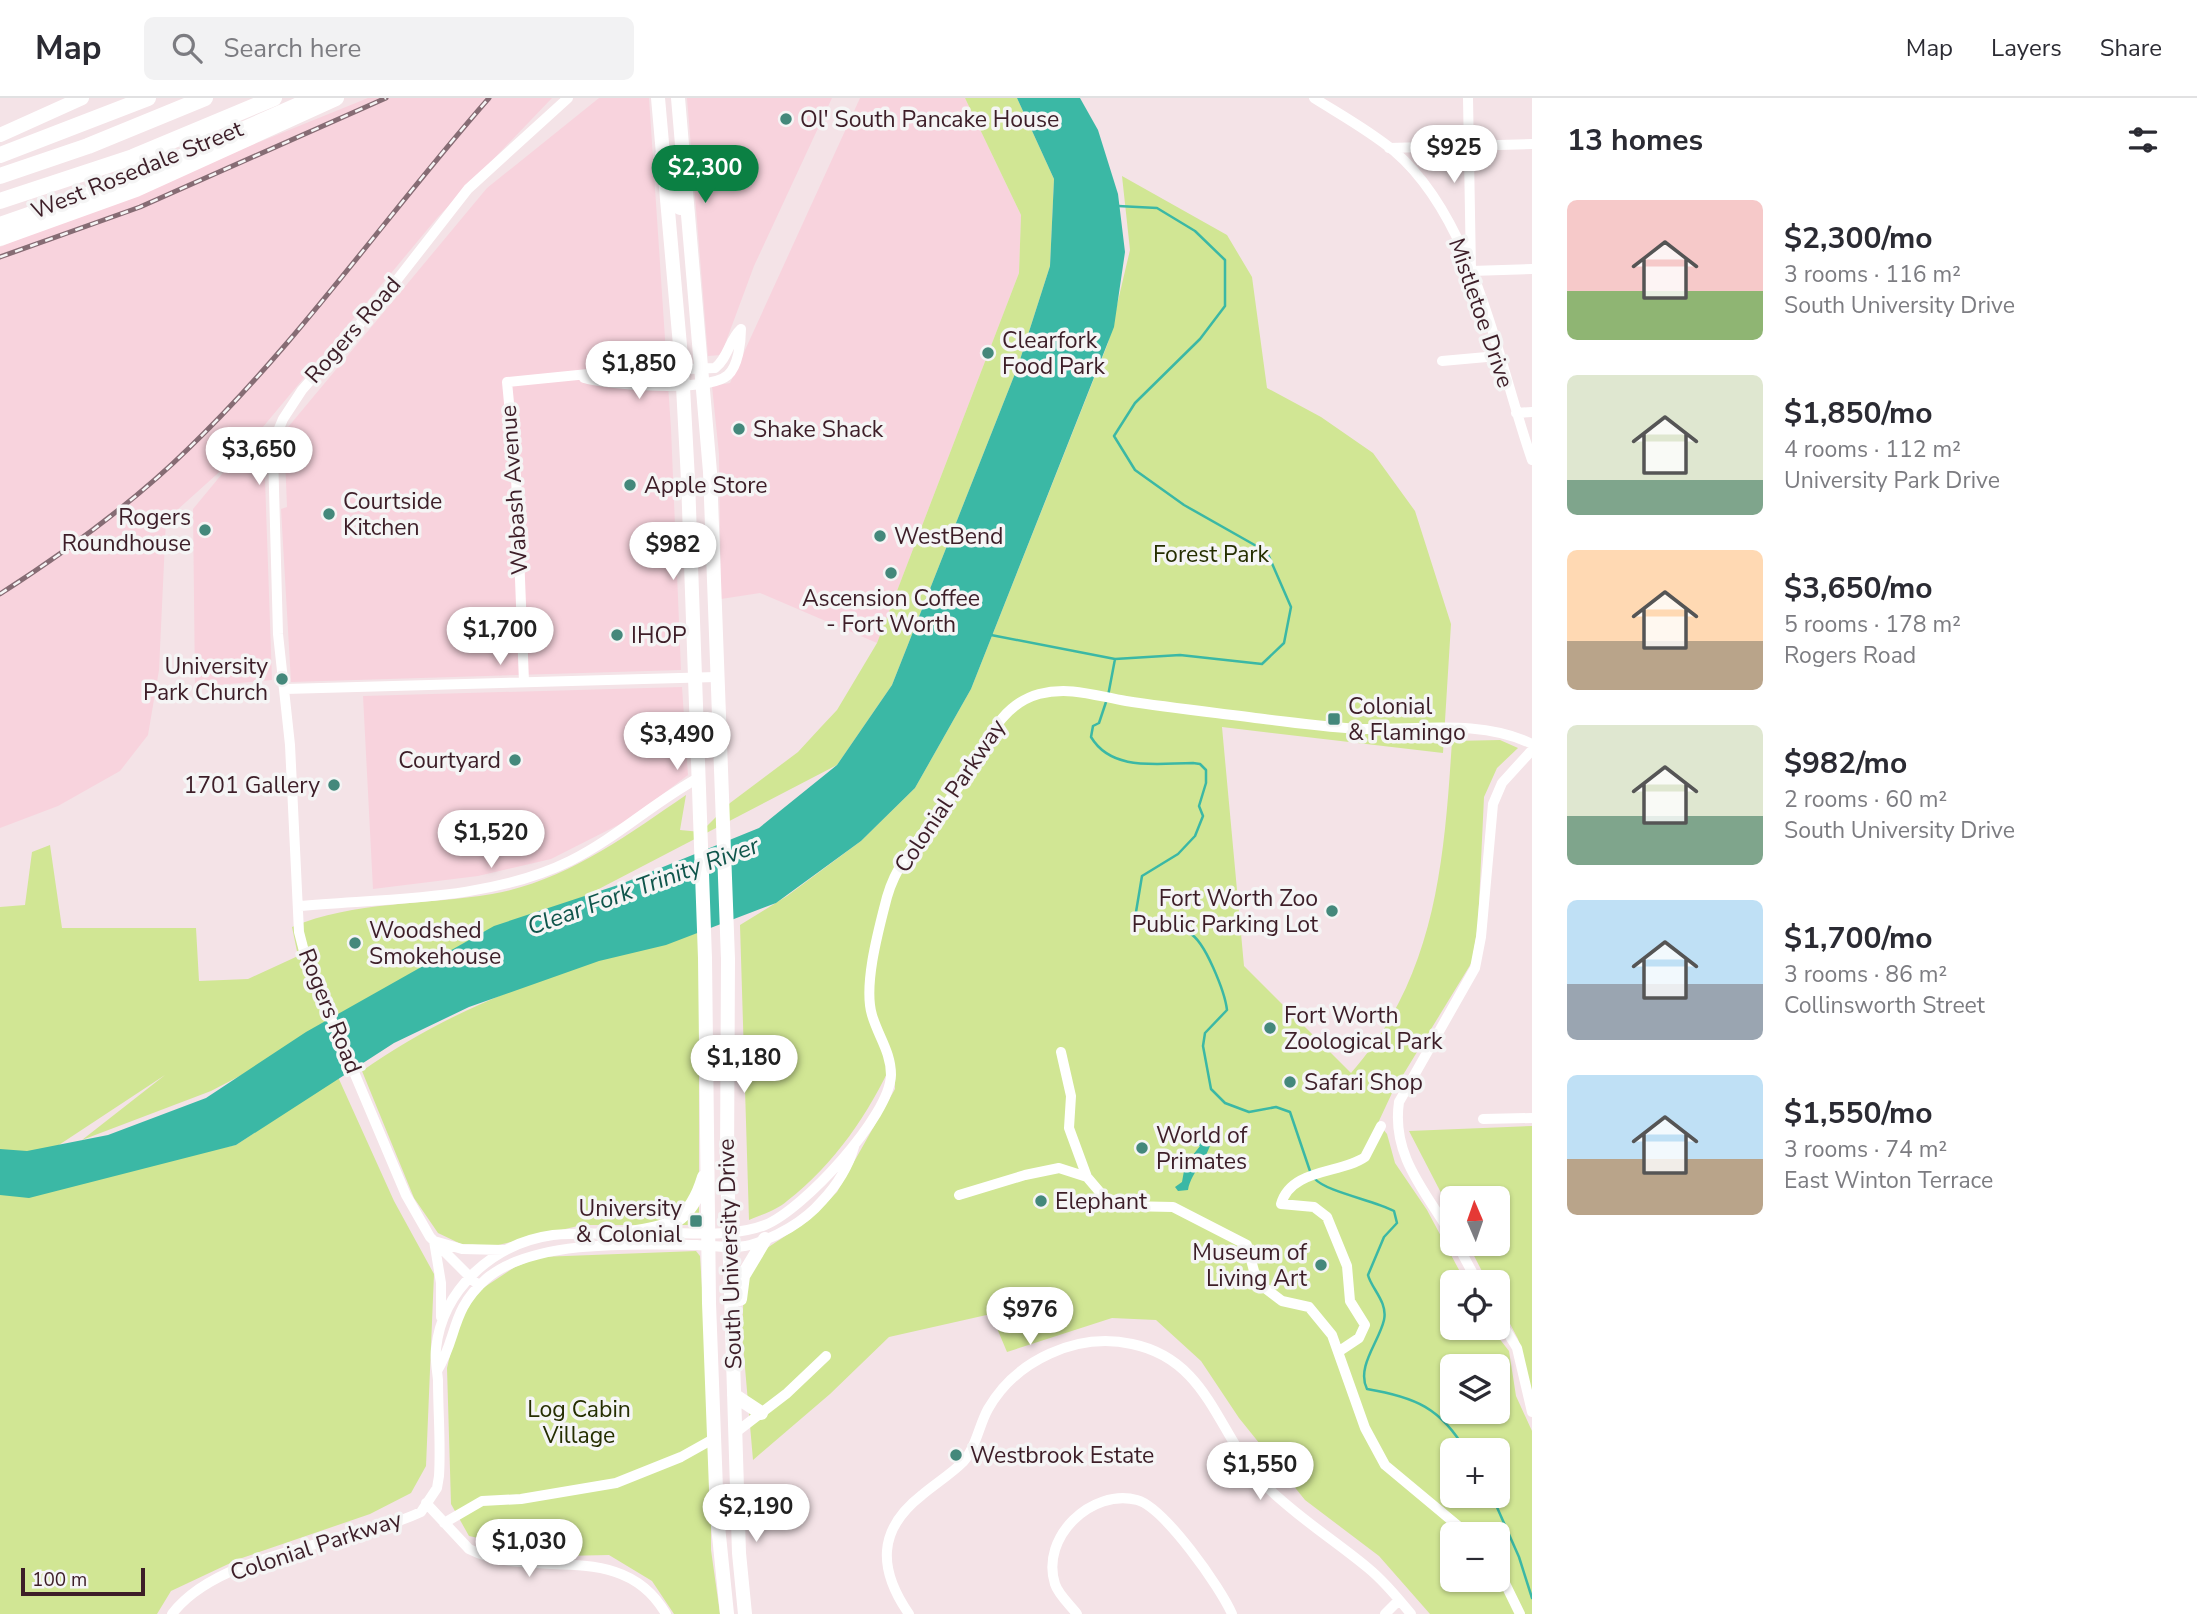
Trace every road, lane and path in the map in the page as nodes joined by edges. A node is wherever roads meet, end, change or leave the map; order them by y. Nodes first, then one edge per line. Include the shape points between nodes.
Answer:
1 (82, 98) edge
2 (148, 98) edge
3 (205, 98) edge
4 (274, 98) edge
5 (312, 98) edge
6 (336, 98) edge
7 (568, 98) edge
8 (658, 98) edge
9 (666, 98) edge
10 (678, 98) edge
11 (1314, 98) edge
12 (1468, 98) edge
13 (0, 135) edge
14 (1532, 144) edge
15 (1469, 146) junction
16 (1389, 148) junction
17 (683, 154) junction
18 (0, 155) edge
19 (662, 155) junction
20 (0, 176) edge
21 (0, 201) edge
22 (0, 224) edge
23 (689, 225) junction
24 (0, 237) edge
25 (1532, 269) edge
26 (1471, 271) junction
27 (1498, 356) junction
28 (1442, 360) dead end
29 (682, 368) junction
30 (702, 368) junction
31 (578, 377) junction
32 (705, 384) junction
33 (683, 385) junction
34 (1532, 412) edge
35 (1516, 413) junction
36 (1532, 460) edge
37 (694, 677) junction
38 (716, 677) junction
39 (524, 682) junction
40 (285, 689) junction
41 (1532, 744) edge
42 (1532, 750) edge
43 (700, 777) junction
44 (724, 814) junction
45 (299, 906) junction
46 (1061, 1052) dead end
47 (1532, 1118) edge
48 (1483, 1119) dead end
49 (1381, 1126) dead end
50 (854, 1147) junction
51 (709, 1159) junction
52 (1087, 1177) junction
53 (959, 1195) dead end
54 (1440, 1216) edge
55 (625, 1234) junction
56 (709, 1239) junction
57 (730, 1239) junction
58 (765, 1239) junction
59 (434, 1241) junction
60 (506, 1250) junction
61 (469, 1275) junction
62 (479, 1286) junction
63 (441, 1327) junction
64 (1510, 1337) edge
65 (1338, 1352) junction
66 (826, 1356) dead end
67 (734, 1370) junction
68 (437, 1371) junction
69 (734, 1395) junction
70 (1532, 1412) edge
71 (761, 1413) junction
72 (735, 1433) junction
73 (715, 1438) junction
74 (426, 1503) junction
75 (1453, 1522) edge
76 (444, 1523) junction
77 (1509, 1592) edge
78 (1399, 1600) junction
79 (172, 1614) edge
80 (666, 1614) edge
81 (727, 1614) edge
82 (745, 1614) edge
83 (909, 1614) edge
84 (1077, 1614) edge
85 (1232, 1614) edge
86 (1385, 1614) edge
87 (1411, 1614) edge
88 (1520, 1614) edge

1 - 13 main road
2 - 18 highway
3 - 20 highway
4 - 21 highway via 133,157
5 - 22 main road, West Rosedale Street via 130,178
6 - 24 highway via 136,189
7 - 40 street, Rogers Road via 468,189 283,419 273,453 278,634
8 - 19 main road, South University Drive
9 - 17 main road via 671,140
10 - 17 main road, South University Drive
11 - 16 street, Mistletoe Drive
12 - 15 street
14 - 15 street
15 - 16 street
15 - 26 street
16 - 26 street, Mistletoe Drive via 1449,223
17 - 23 main road, South University Drive
19 - 23 main road via 669,155 674,162 681,213
19 - 29 main road, South University Drive
23 - 30 main road, South University Drive
25 - 26 street
26 - 27 street, Mistletoe Drive
27 - 28 street
27 - 35 street, Mistletoe Drive
29 - 30 street
29 - 31 street
29 - 33 main road, South University Drive
30 - 32 main road, South University Drive
30 - 32 street via 719,365 741,329 730,374
31 - 33 street via 609,385
31 - 39 street, Wabash Avenue via 507,382 516,476
32 - 33 street
32 - 38 main road, South University Drive
33 - 37 main road, South University Drive
34 - 35 street
35 - 36 street, Mistletoe Drive
37 - 38 street
37 - 39 street
37 - 43 main road, South University Drive
38 - 44 main road, South University Drive
39 - 40 street
40 - 45 street, Rogers Road
41 - 50 street, Colonial Parkway via 1498,731 1353,729 1060,690 1010,709 901,865 888,894 870,993 872,1014 890,1061 890,1085 878,1113
42 - 54 street via 1502,783 1493,803 1475,968 1399,1102 1396,1125 1402,1154
43 - 44 main road via 710,776 718,786
43 - 45 street via 569,862 517,881 463,891
43 - 51 main road, South University Drive
44 - 57 main road, South University Drive
45 - 59 street, Rogers Road via 299,932 319,990 406,1195
46 - 52 street via 1071,1096 1069,1128
47 - 48 street
49 - 65 street via 1365,1157 1303,1179 1281,1204 1314,1208 1327,1217 1347,1266 1350,1301 1364,1319 1363,1332
50 - 57 street, Colonial Parkway via 783,1216
50 - 58 street, Colonial Parkway via 849,1165 819,1205 806,1218
51 - 55 main road via 699,1195 685,1214 665,1227
51 - 56 main road, South University Drive
52 - 53 street via 1059,1168 1044,1170
52 - 65 street via 1104,1197 1125,1206 1173,1207 1247,1245 1257,1282 1282,1301 1309,1307 1332,1335
55 - 56 street, Colonial Parkway
55 - 60 street, Colonial Parkway via 552,1236
56 - 57 street, Colonial Parkway
56 - 62 street, Colonial Parkway via 550,1251 507,1265
56 - 73 main road, South University Drive
57 - 58 street, Colonial Parkway via 751,1244
57 - 67 main road, South University Drive
58 - 67 main road via 743,1276
59 - 60 street via 462,1249
59 - 61 street, Rogers Road
59 - 63 street via 441,1283
60 - 61 street, Colonial Parkway
61 - 62 street, Rogers Road
61 - 63 street
62 - 68 street, Colonial Parkway via 460,1311
63 - 68 street
64 - 70 street via 1517,1348
65 - 75 street via 1364,1427 1385,1465
66 - 71 street
67 - 69 main road, South University Drive
68 - 74 street via 439,1476
69 - 71 main road
69 - 72 main road, South University Drive
71 - 72 street
72 - 82 main road, South University Drive
73 - 76 street via 616,1483 482,1501
73 - 81 main road, South University Drive via 716,1516
74 - 76 street
74 - 79 street, Colonial Parkway via 414,1515 310,1544 220,1577 187,1596
76 - 80 street via 468,1549 500,1559 608,1567 640,1584
77 - 88 street
78 - 83 street via 1367,1567 1307,1525 1264,1484 1237,1451 1204,1390 1177,1364 1147,1349 1106,1340 1062,1349 1025,1368 996,1396 964,1461 903,1511 887,1541 888,1570
78 - 86 street
78 - 87 street
84 - 85 street via 1054,1580 1054,1556 1061,1538 1087,1507 1122,1499 1148,1506 1172,1529

